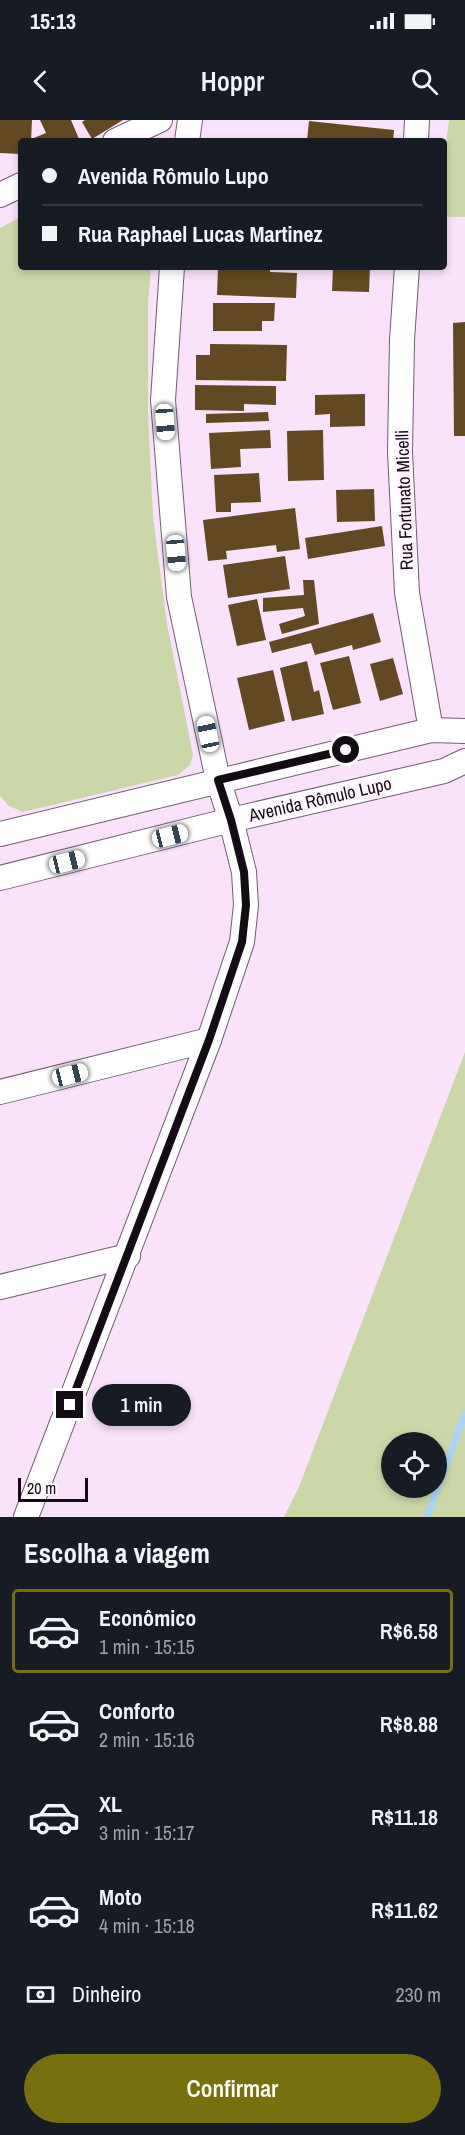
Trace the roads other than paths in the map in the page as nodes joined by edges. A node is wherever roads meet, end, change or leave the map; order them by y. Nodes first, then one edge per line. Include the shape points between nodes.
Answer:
1 (160, 120) edge
2 (190, 120) edge
3 (417, 120) edge
4 (121, 138) edge
5 (187, 138) edge
6 (416, 138) edge
7 (18, 186) edge
8 (0, 195) edge
9 (172, 270) edge
10 (407, 270) edge
11 (431, 730) junction
12 (465, 731) edge
13 (465, 761) edge
14 (218, 780) junction
15 (231, 820) junction
16 (0, 834) edge
17 (0, 878) edge
18 (209, 1040) junction
19 (0, 1092) edge
20 (128, 1256) junction
21 (0, 1287) edge
22 (26, 1517) edge

1 - 4 street
2 - 5 street
3 - 6 street
7 - 8 street
9 - 14 street via 163,400 179,597
10 - 11 street, Rua Fortunato Micelli via 400,452 407,592
11 - 12 street
11 - 14 street
13 - 15 street, Avenida Rômulo Lupo via 444,771
14 - 15 street
14 - 16 street
15 - 17 street, Avenida Rômulo Lupo
15 - 18 street via 244,872 246,905 242,942
18 - 19 street
18 - 20 street
20 - 21 street
20 - 22 street

